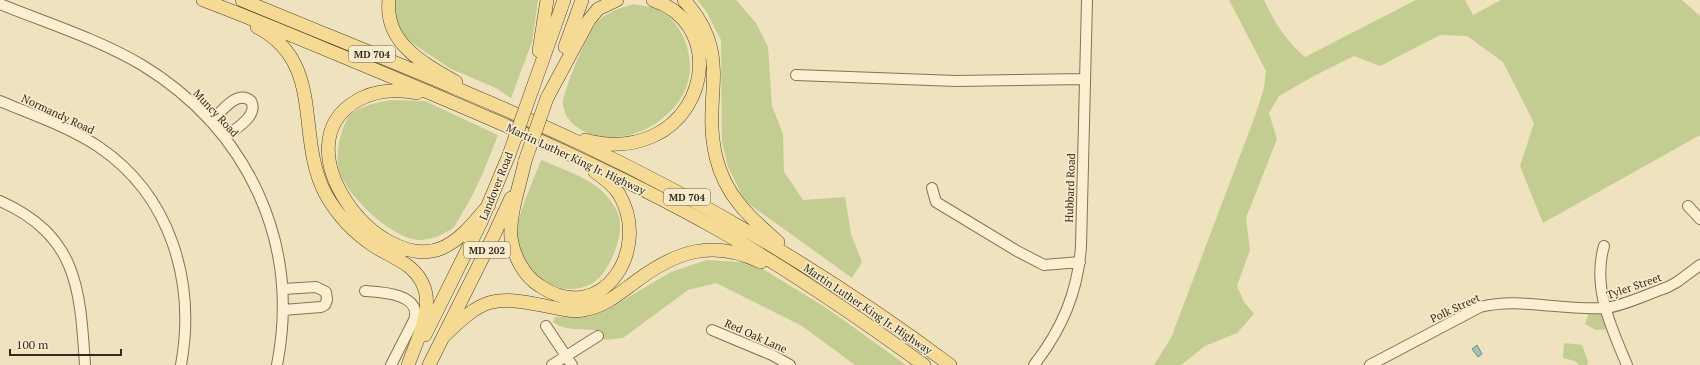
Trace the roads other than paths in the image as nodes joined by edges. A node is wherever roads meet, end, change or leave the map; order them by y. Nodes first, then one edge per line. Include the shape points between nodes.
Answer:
1 (199, 0) edge
2 (203, 0) edge
3 (242, 0) edge
4 (389, 0) edge
5 (547, 0) edge
6 (564, 0) edge
7 (582, 0) edge
8 (617, 0) edge
9 (653, 0) edge
10 (684, 0) edge
11 (1087, 0) edge
12 (0, 4) edge
13 (796, 76) dead end
14 (1085, 79) junction
15 (532, 90) junction
16 (547, 98) junction
17 (0, 101) edge
18 (452, 102) junction
19 (503, 109) junction
20 (211, 122) junction
21 (562, 135) junction
22 (225, 137) junction
23 (564, 150) junction
24 (525, 161) junction
25 (932, 188) dead end
26 (0, 201) edge
27 (489, 205) junction
28 (1688, 206) dead end
29 (1700, 219) edge
30 (1604, 246) dead end
31 (1080, 262) junction
32 (1700, 265) edge
33 (808, 267) junction
34 (801, 282) junction
35 (283, 289) junction
36 (365, 291) dead end
37 (1606, 308) junction
38 (284, 310) junction
39 (546, 326) dead end
40 (712, 330) dead end
41 (444, 336) junction
42 (598, 336) dead end
43 (567, 356) junction
44 (85, 365) edge
45 (181, 365) edge
46 (277, 365) edge
47 (391, 365) edge
48 (409, 365) edge
49 (428, 365) edge
50 (552, 365) edge
51 (572, 365) edge
52 (790, 365) edge
53 (924, 365) edge
54 (950, 365) edge
55 (1034, 365) edge
56 (1370, 365) edge
57 (1627, 365) edge

1 - 48 main road via 258,28 277,41 286,52 299,72 304,86 314,167 328,198 342,219 355,232 408,265 420,278 426,294 426,309
2 - 18 main road, Martin Luther King Jr. Highway / MD 704
3 - 19 main road, Martin Luther King Jr. Highway / MD 704
4 - 19 main road via 388,11 392,29 406,48 432,68
5 - 15 main road
6 - 15 main road, Landover Road / MD 202
7 - 16 main road, Landover Road / MD 202
8 - 16 main road via 603,6 589,20
9 - 21 main road via 679,14 698,44 700,72 697,87 689,103 668,127 642,140 608,144
10 - 33 main road via 703,25 712,47 714,148 727,186 750,218
11 - 14 street, Hubbard Road
12 - 20 street, Muncy Road via 141,65 178,90
13 - 14 street via 926,80
14 - 31 street, Hubbard Road
15 - 27 main road, Landover Road / MD 202, bridge
16 - 24 main road, Landover Road / MD 202, bridge
17 - 45 street, Normandy Road via 67,129 99,147 132,176 152,202 173,244 181,270 186,318
18 - 23 main road, Martin Luther King Jr. Highway / MD 704
18 - 27 main road via 398,91 372,94 356,101 339,116 332,130 328,153 332,175 345,199 363,221 390,241 413,251 436,250 457,239
19 - 21 main road, Martin Luther King Jr. Highway / MD 704
20 - 22 street, Muncy Road
20 - 22 street via 237,98 251,100 251,114
21 - 33 main road, Martin Luther King Jr. Highway / MD 704 via 701,205
22 - 35 street, Muncy Road via 250,175 267,212 278,253
23 - 24 main road via 614,188 622,201 629,224 629,248 621,270 607,286 590,295 570,298 551,293 533,282 517,259 511,224
23 - 34 main road, Martin Luther King Jr. Highway / MD 704 via 717,229
24 - 41 main road, Landover Road / MD 202 via 494,237
25 - 31 street via 936,202 1044,265
26 - 44 street via 26,214 43,228 53,238 71,268 80,299
27 - 48 main road, Landover Road / MD 202
28 - 29 street
30 - 37 street via 1599,279
31 - 55 street, Hubbard Road via 1074,292 1065,317
32 - 37 street, Tyler Street via 1668,287
33 - 54 main road, Martin Luther King Jr. Highway / MD 704
34 - 41 main road via 735,252 698,251 662,263 612,299 595,307 571,311 515,299 496,300 473,310
34 - 53 main road, Martin Luther King Jr. Highway / MD 704
35 - 38 street, Muncy Road
35 - 38 street via 320,288 326,292 327,298 325,305 321,307
36 - 47 street via 388,292 409,301 414,306 416,315
37 - 56 street, Polk Street via 1486,305
37 - 57 street, Tyler Street
38 - 46 street, Muncy Road
39 - 43 street
40 - 52 street, Red Oak Lane
41 - 49 main road, Landover Road / MD 202
42 - 43 street
43 - 50 street
43 - 51 street

